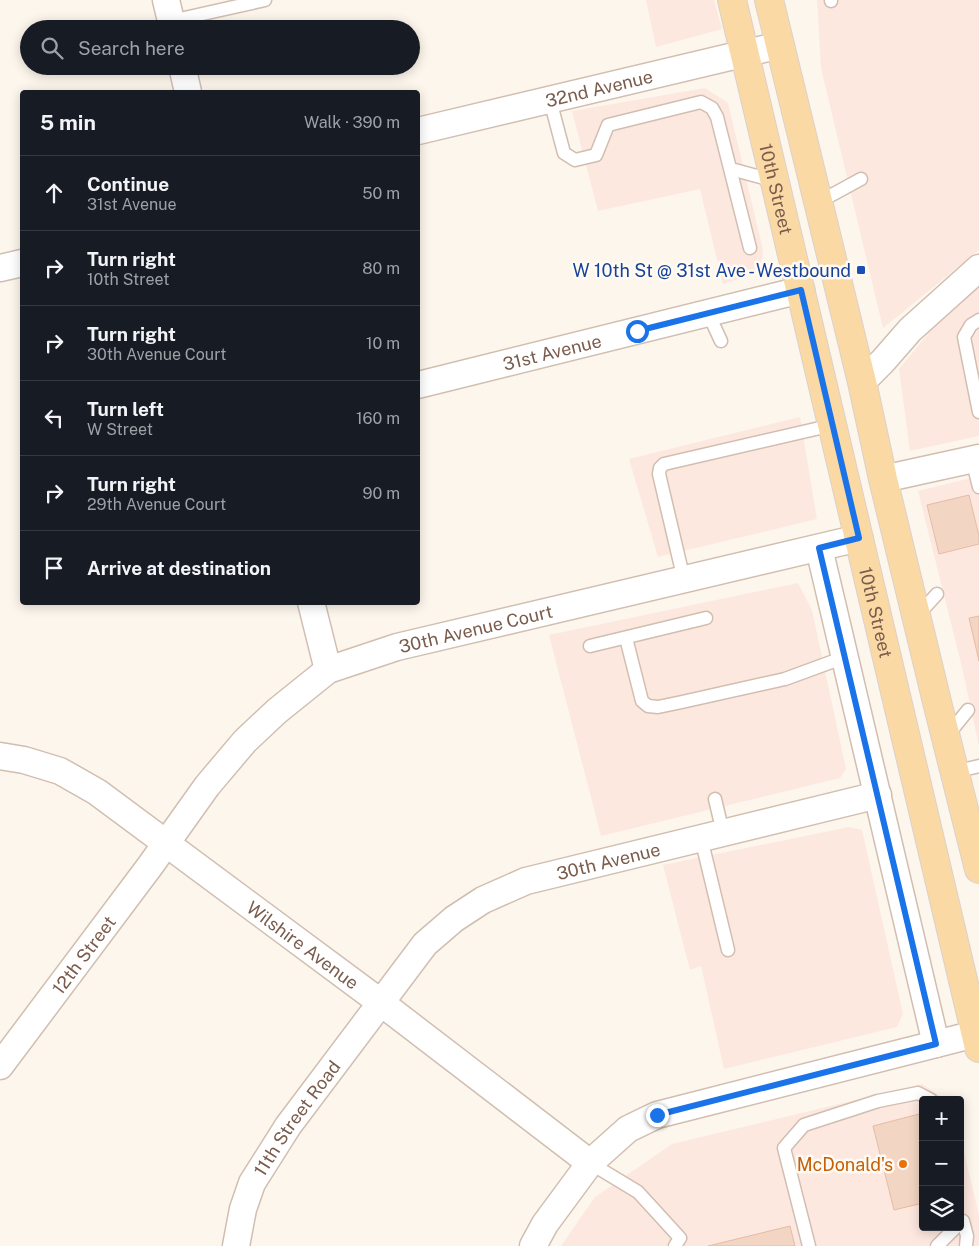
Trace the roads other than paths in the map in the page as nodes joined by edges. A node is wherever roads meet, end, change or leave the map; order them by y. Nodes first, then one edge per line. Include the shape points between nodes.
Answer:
1 (265, 0) edge
2 (732, 0) edge
3 (769, 0) edge
4 (170, 17) edge
5 (780, 45) junction
6 (744, 53) junction
7 (184, 75) edge
8 (188, 90) edge
9 (550, 100) junction
10 (420, 131) edge
11 (731, 169) junction
12 (861, 179) dead end
13 (775, 181) junction
14 (817, 203) junction
15 (750, 248) dead end
16 (20, 263) edge
17 (0, 268) edge
18 (979, 268) edge
19 (801, 290) junction
20 (708, 313) junction
21 (979, 320) edge
22 (810, 330) junction
23 (722, 341) dead end
24 (862, 382) junction
25 (420, 385) edge
26 (979, 412) edge
27 (832, 425) junction
28 (976, 459) edge
29 (883, 479) junction
30 (979, 487) edge
31 (859, 538) junction
32 (819, 548) junction
33 (684, 580) junction
34 (937, 594) dead end
35 (312, 605) edge
36 (916, 616) junction
37 (706, 618) dead end
38 (626, 638) junction
39 (590, 646) dead end
40 (845, 657) junction
41 (328, 670) junction
42 (933, 687) junction
43 (968, 710) dead end
44 (946, 738) junction
45 (0, 756) edge
46 (967, 769) edge
47 (878, 795) junction
48 (715, 799) dead end
49 (712, 835) junction
50 (166, 844) junction
51 (979, 868) edge
52 (728, 950) dead end
53 (380, 1002) junction
54 (978, 1038) edge
55 (936, 1044) junction
56 (0, 1066) edge
57 (924, 1096) edge
58 (590, 1163) junction
59 (964, 1228) edge
60 (950, 1231) edge
61 (236, 1246) edge
62 (533, 1246) edge
63 (675, 1246) edge
64 (809, 1246) edge
65 (937, 1246) edge
66 (966, 1246) edge

1 - 4 lane
2 - 6 main road, 10th Street
3 - 5 main road, 10th Street
5 - 6 street, 32nd Avenue
5 - 14 main road, 10th Street
6 - 9 street, 32nd Avenue
6 - 13 main road, 10th Street
7 - 8 street
9 - 10 street, 32nd Avenue
9 - 11 lane via 564,153 575,160 596,155 608,125 701,102 718,116
11 - 13 lane
11 - 15 lane
12 - 14 lane
13 - 19 main road, 10th Street
14 - 24 main road, 10th Street
16 - 17 street
18 - 24 street via 910,330
19 - 20 street, 31st Avenue
19 - 22 main road, 10th Street
20 - 23 lane
20 - 25 street, 31st Avenue
21 - 26 lane via 964,337
22 - 27 main road, 10th Street
22 - 29 main road via 830,343 861,457 871,472
24 - 29 main road, 10th Street
27 - 31 main road, 10th Street
27 - 33 lane via 664,464 660,468
28 - 29 street
28 - 30 lane
29 - 36 main road, 10th Street
31 - 32 street, 30th Avenue Court
31 - 42 main road via 884,545 889,551 920,676
31 - 54 main road, 10th Street
32 - 33 street, 30th Avenue Court
32 - 40 street
33 - 41 street, 30th Avenue Court via 397,647
34 - 36 lane
35 - 41 street
36 - 42 main road, 10th Street
37 - 38 lane
38 - 39 lane
38 - 40 lane via 642,701 648,706 658,707 785,679
40 - 47 street
41 - 50 street, 30th Avenue Court via 245,741 207,786
42 - 44 main road, 10th Street
43 - 44 lane
44 - 46 main road, 10th Street
45 - 50 street, Wilshire Avenue via 60,771 97,792
46 - 51 main road, 10th Street
47 - 49 street, 30th Avenue
47 - 55 street
48 - 49 lane
49 - 52 lane
49 - 53 street, 30th Avenue via 526,881 483,900 425,944
50 - 53 street, Wilshire Avenue
50 - 56 street, 12th Street
53 - 58 street, Wilshire Avenue
53 - 61 street, 11th Street Road via 288,1126 252,1183
54 - 55 street
55 - 58 street via 657,1115 628,1129
57 - 64 lane via 918,1093 878,1101 804,1125 784,1148
58 - 62 street via 545,1224
58 - 63 lane via 638,1192 680,1238
59 - 66 lane via 968,1236
60 - 65 lane

